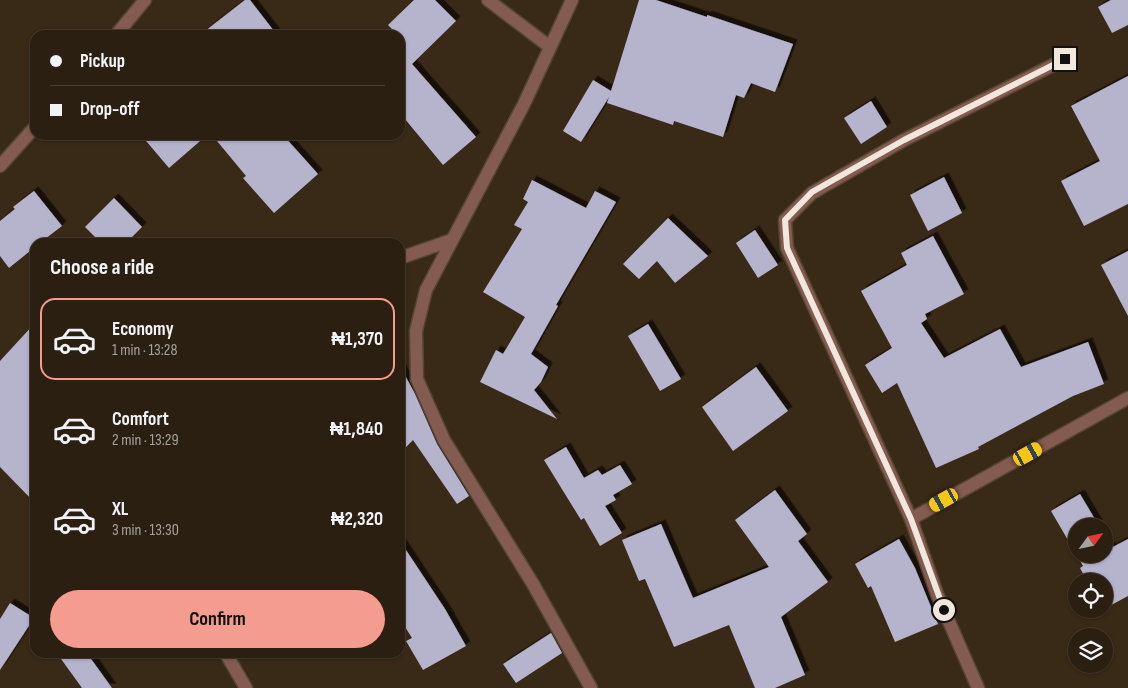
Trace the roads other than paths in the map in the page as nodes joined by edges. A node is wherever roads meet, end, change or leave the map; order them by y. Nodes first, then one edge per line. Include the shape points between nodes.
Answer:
1 (145, 0) edge
2 (488, 0) edge
3 (572, 0) edge
4 (120, 30) edge
5 (550, 47) junction
6 (1065, 59) dead end
7 (30, 133) edge
8 (0, 166) edge
9 (452, 240) junction
10 (405, 256) edge
11 (1128, 398) edge
12 (911, 519) junction
13 (228, 658) edge
14 (246, 688) edge
15 (591, 688) edge
16 (978, 688) edge

1 - 4 street
2 - 5 street
3 - 5 street
5 - 9 street via 524,104
6 - 12 street via 887,149 812,192 785,220 787,248
7 - 8 street
9 - 10 street
9 - 15 street via 426,290 416,331 417,379 444,440 533,584
11 - 12 street
12 - 16 street via 937,594
13 - 14 street

